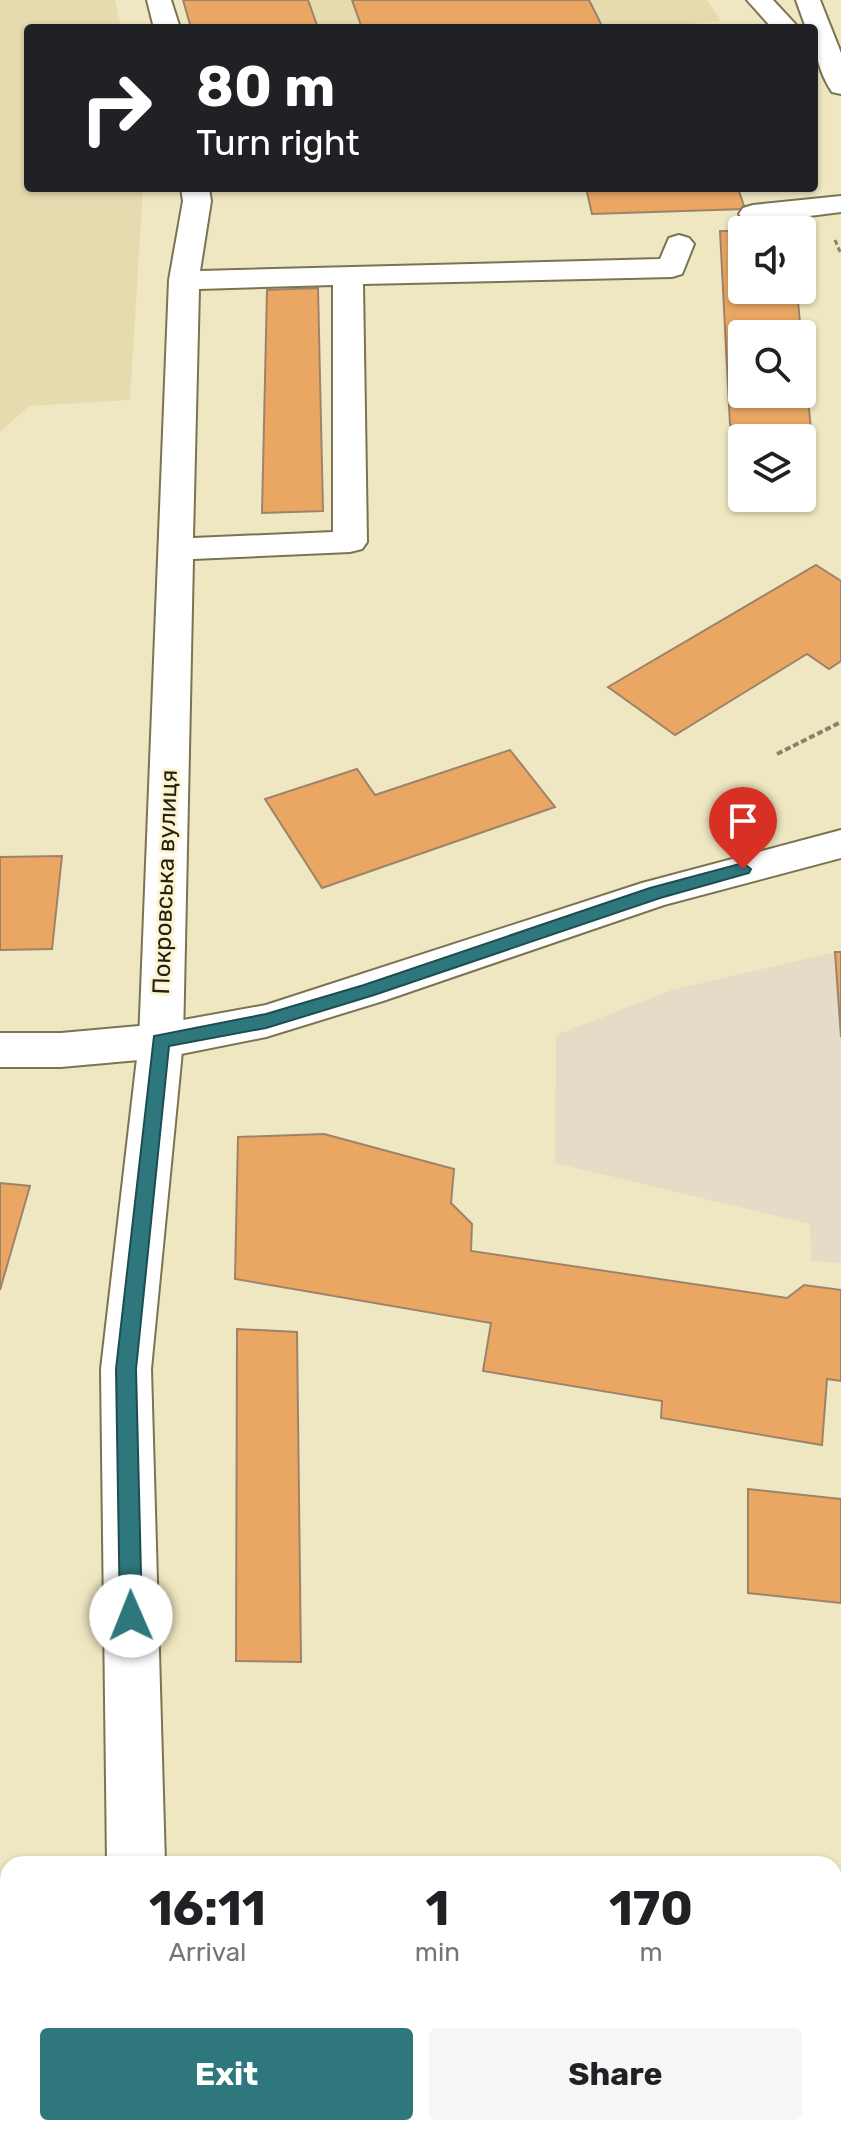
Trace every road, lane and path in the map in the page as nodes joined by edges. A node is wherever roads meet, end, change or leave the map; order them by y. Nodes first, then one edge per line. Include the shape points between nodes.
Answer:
1 (159, 0) edge
2 (759, 0) edge
3 (808, 0) edge
4 (166, 24) edge
5 (782, 24) edge
6 (815, 24) edge
7 (818, 32) edge
8 (829, 68) edge
9 (196, 192) edge
10 (841, 204) edge
11 (753, 214) dead end
12 (679, 244) dead end
13 (348, 276) junction
14 (184, 280) junction
15 (176, 549) junction
16 (841, 722) edge
17 (777, 754) dead end
18 (841, 844) edge
19 (161, 1041) junction
20 (0, 1050) edge
21 (136, 1856) edge

1 - 4 main road
2 - 5 main road
3 - 6 main road
7 - 8 main road
9 - 14 main road, Покровська вулиця
10 - 11 main road
12 - 13 main road via 672,268
13 - 14 main road
13 - 15 main road via 350,542
14 - 15 main road, Покровська вулиця
15 - 19 main road, Покровська вулиця
16 - 17 path
18 - 19 main road via 656,893 266,1021
19 - 20 main road
19 - 21 main road, Покровська вулиця via 126,1369

